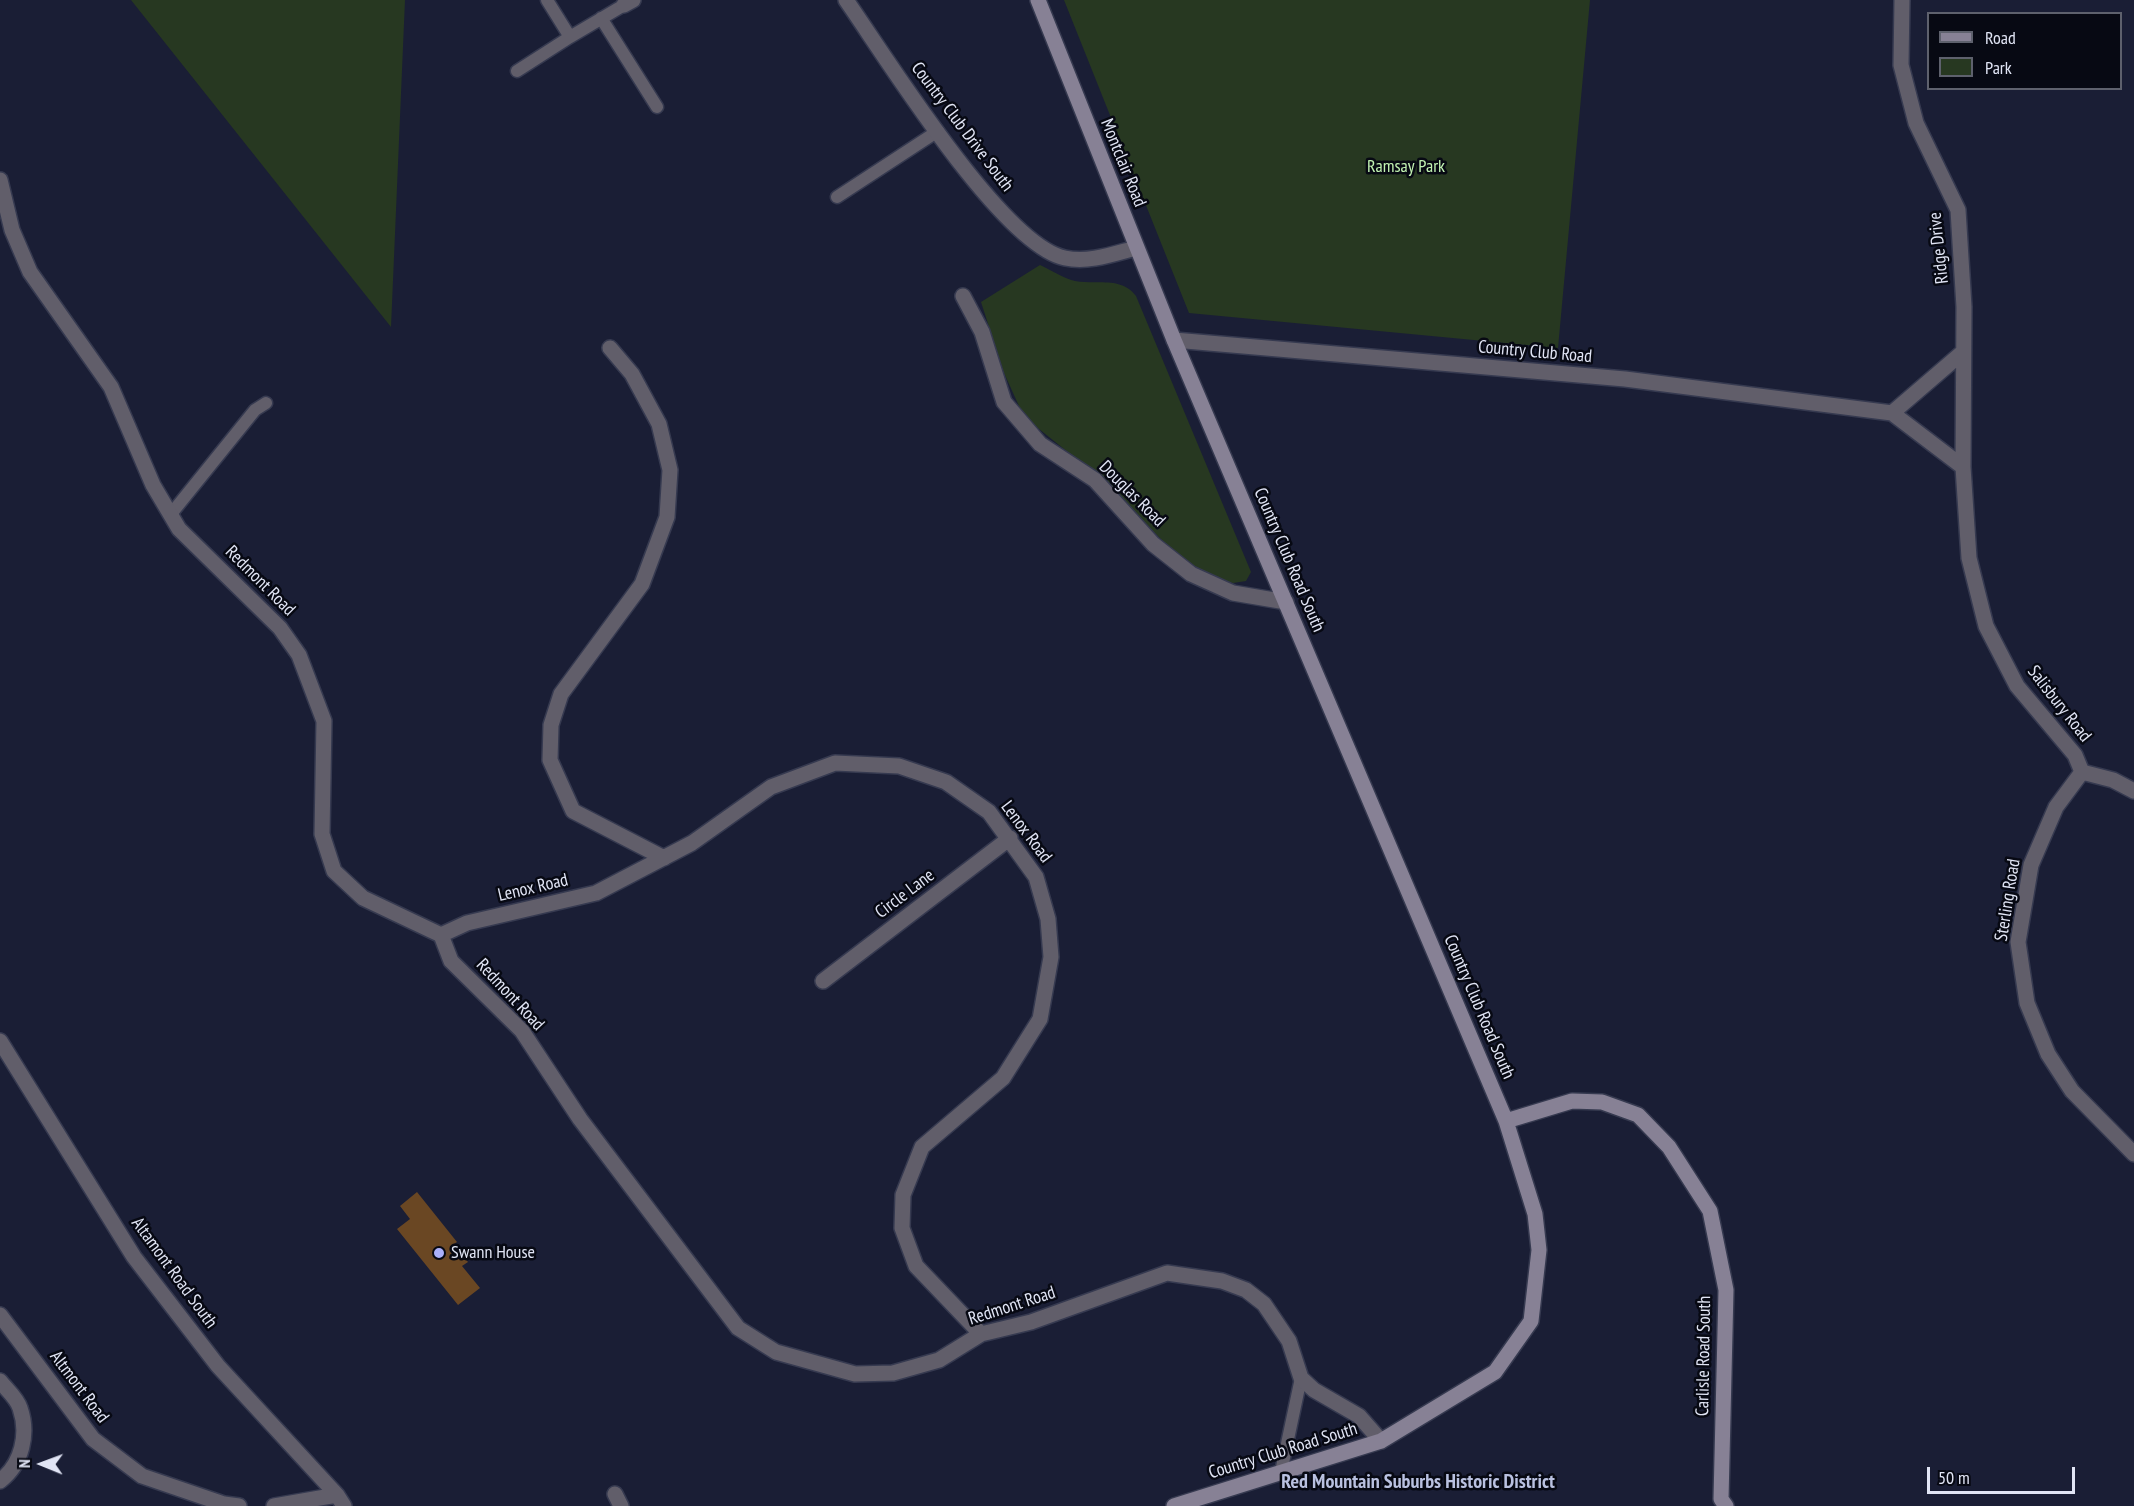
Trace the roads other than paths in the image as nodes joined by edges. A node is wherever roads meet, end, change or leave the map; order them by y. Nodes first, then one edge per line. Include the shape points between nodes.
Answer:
1 (547, 0) edge
2 (846, 0) edge
3 (1038, 0) edge
4 (1902, 0) edge
5 (628, 2) edge
6 (601, 18) junction
7 (570, 37) junction
8 (517, 71) dead end
9 (657, 107) dead end
10 (938, 131) junction
11 (0, 180) edge
12 (837, 196) dead end
13 (1136, 248) junction
14 (963, 296) dead end
15 (1174, 340) junction
16 (610, 348) dead end
17 (1963, 352) junction
18 (266, 403) dead end
19 (1892, 413) junction
20 (1963, 467) junction
21 (171, 514) junction
22 (1286, 602) junction
23 (2082, 772) junction
24 (2134, 791) edge
25 (1010, 838) junction
26 (664, 858) junction
27 (441, 935) junction
28 (823, 981) dead end
29 (0, 1041) edge
30 (1506, 1121) junction
31 (2134, 1154) edge
32 (0, 1315) edge
33 (981, 1334) junction
34 (1301, 1378) junction
35 (0, 1381) edge
36 (1381, 1441) junction
37 (1281, 1472) junction
38 (0, 1481) edge
39 (341, 1501) edge
40 (239, 1506) edge
41 (274, 1506) edge
42 (1174, 1506) edge
43 (1726, 1506) edge

1 - 7 lane
2 - 10 street, Country Club Drive South
3 - 13 main road, Montclair Road
4 - 17 street, Ridge Drive via 1901,65 1908,94 1916,123 1958,210
5 - 6 lane
6 - 7 lane
6 - 9 lane
7 - 8 lane
10 - 12 lane
10 - 13 street, Country Club Drive South via 981,192 1034,243 1064,258 1090,260
11 - 21 street, Redmont Road via 12,230 30,272 111,387 153,484
13 - 15 main road, Montclair Road
14 - 22 street, Douglas Road via 982,332 1004,402 1040,444 1095,480 1153,544 1191,574 1233,592
15 - 19 street, Country Club Road via 1625,379
15 - 22 main road, Country Club Road South
16 - 26 street via 632,374 658,424 670,470 667,517 642,584 561,694 551,725 550,760 573,811
17 - 19 street
17 - 20 street, Ridge Drive
18 - 21 lane via 255,410
19 - 20 street, Country Club Road
20 - 23 street, Salisbury Road via 1969,558 1986,626 2017,686 2075,755
21 - 27 street, Redmont Road via 179,529 280,628 300,656 324,721 322,834 334,871 363,898
22 - 30 main road, Country Club Road South
23 - 24 street, Salisbury Road via 2113,780
23 - 31 street, Sterling Road via 2056,807 2031,865 2018,942 2027,1003 2048,1054 2072,1091
25 - 26 street, Lenox Road via 989,812 946,782 899,766 836,763 771,787
25 - 28 street, Circle Lane
25 - 33 street, Lenox Road via 1036,877 1048,919 1051,957 1040,1019 1003,1078 922,1147 903,1195 902,1228 916,1266
26 - 27 street, Lenox Road via 597,893 467,923
27 - 33 street, Redmont Road via 451,961 522,1031 580,1119 738,1328 776,1352 855,1374 893,1373 939,1360
29 - 39 street, Altamont Road South via 134,1257 218,1366
30 - 36 main road, Country Club Road South via 1535,1214 1539,1250 1531,1322 1495,1371
30 - 43 main road, Carlisle Road South via 1572,1101 1602,1102 1638,1115 1669,1147 1710,1211 1726,1290 1720,1499
32 - 40 street, Altmont Road via 93,1439 142,1476
33 - 34 street, Redmont Road via 1031,1322 1167,1273 1222,1281 1246,1290 1264,1304 1289,1341
34 - 36 street via 1359,1416
34 - 37 lane, Redmont Road
35 - 38 street via 20,1406 25,1439 12,1472
36 - 37 main road, Country Club Road South
37 - 42 main road, Country Club Road South
39 - 41 street

